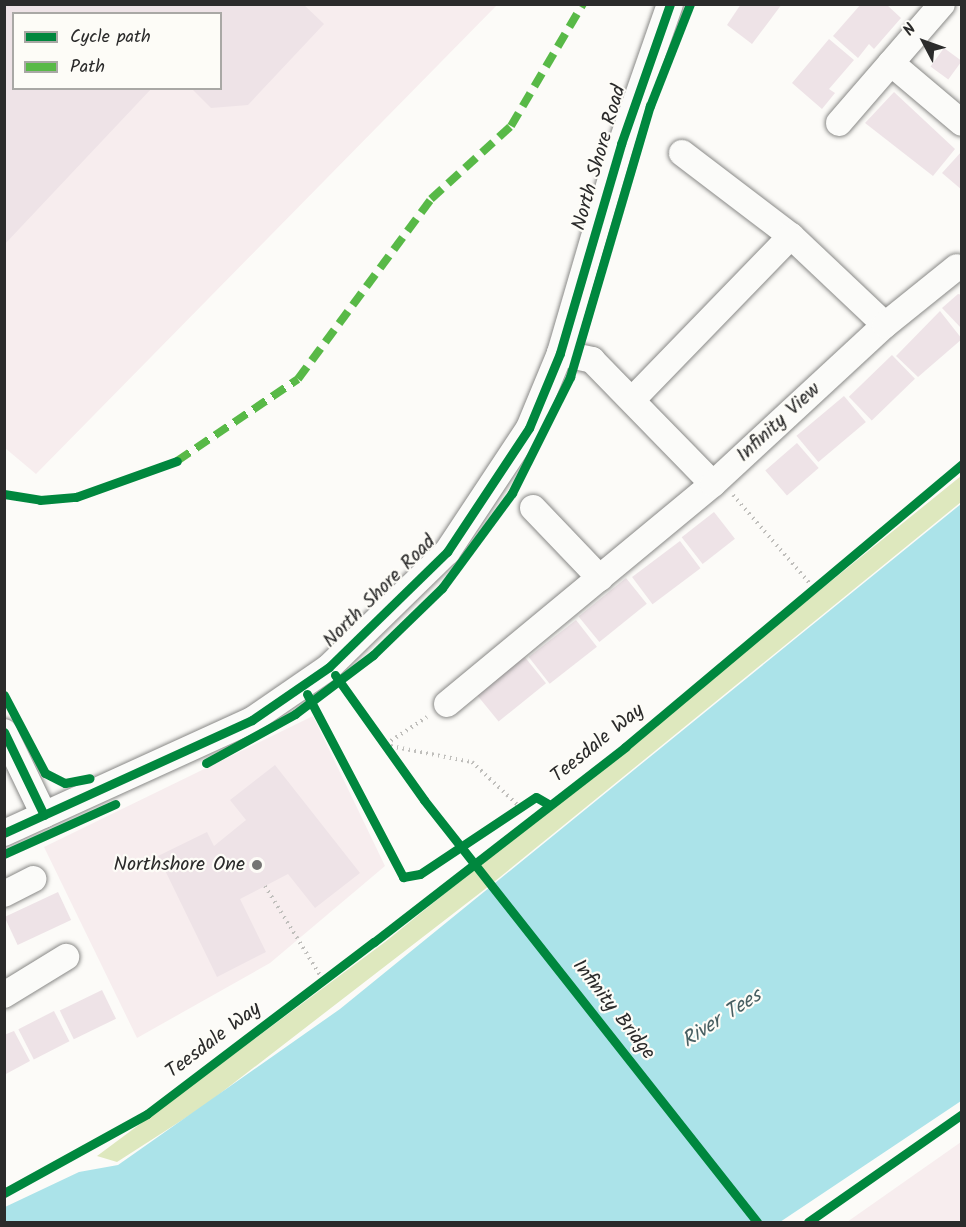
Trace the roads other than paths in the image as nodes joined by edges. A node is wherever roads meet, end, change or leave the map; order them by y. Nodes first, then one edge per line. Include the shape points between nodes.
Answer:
1 (670, 4) edge
2 (942, 4) edge
3 (891, 63) junction
4 (839, 123) dead end
5 (962, 123) edge
6 (682, 153) dead end
7 (790, 236) junction
8 (957, 267) dead end
9 (885, 325) junction
10 (560, 353) junction
11 (633, 399) junction
12 (716, 482) junction
13 (533, 508) dead end
14 (600, 578) junction
15 (447, 704) road end
16 (4, 732) edge
17 (44, 815) junction
18 (4, 833) edge
19 (33, 879) dead end
20 (4, 894) edge
21 (66, 957) dead end
22 (4, 995) edge

1 - 10 street, North Shore Road via 621,144
2 - 3 street
3 - 4 street
3 - 5 street
6 - 7 street
7 - 9 street
7 - 11 street
8 - 9 street, Infinity View
9 - 12 street, Infinity View
10 - 11 street via 592,360
10 - 17 street, North Shore Road via 529,428 485,501 392,612 329,667 252,720
11 - 12 street
12 - 14 street, Infinity View
13 - 14 street
14 - 15 street, Infinity View
16 - 17 street
17 - 18 street, North Shore Road
19 - 20 street
21 - 22 street

